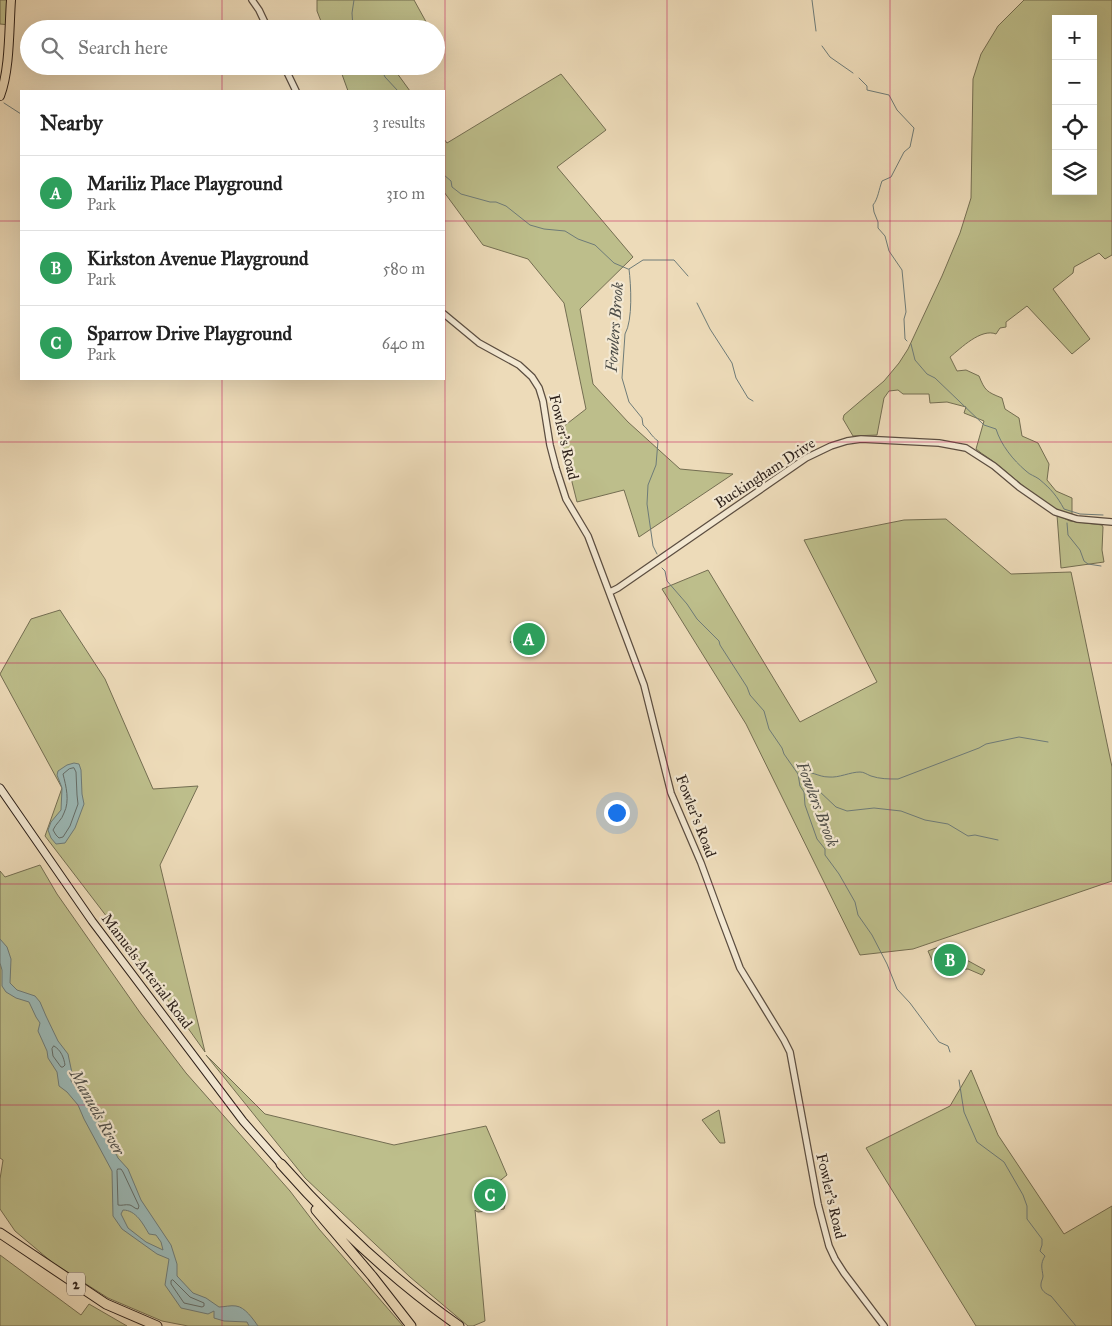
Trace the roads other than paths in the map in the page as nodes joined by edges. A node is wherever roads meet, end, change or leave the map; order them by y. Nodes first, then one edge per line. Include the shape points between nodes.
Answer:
1 (12, 0) edge
2 (252, 0) edge
3 (264, 20) edge
4 (288, 75) edge
5 (296, 90) edge
6 (0, 96) edge
7 (445, 315) edge
8 (1112, 522) edge
9 (610, 592) junction
10 (0, 788) edge
11 (281, 1164) junction
12 (0, 1233) edge
13 (157, 1326) edge
14 (411, 1326) edge
15 (459, 1326) edge
16 (884, 1326) edge

1 - 6 main road
2 - 3 street
4 - 5 street
7 - 9 street, Fowler's Road via 479,342 519,365 538,385 551,451 566,499 588,536
8 - 9 street, Buckingham Drive via 1070,518 1055,512 966,448 856,440 831,446 806,458
9 - 16 street, Fowler's Road via 644,685 671,793 740,968 790,1052 818,1204 829,1246 844,1273
10 - 11 main road, Manuels Arterial Road via 99,930 243,1121
11 - 14 highway
11 - 15 highway via 317,1204 376,1260
12 - 13 highway, 2 via 106,1304

